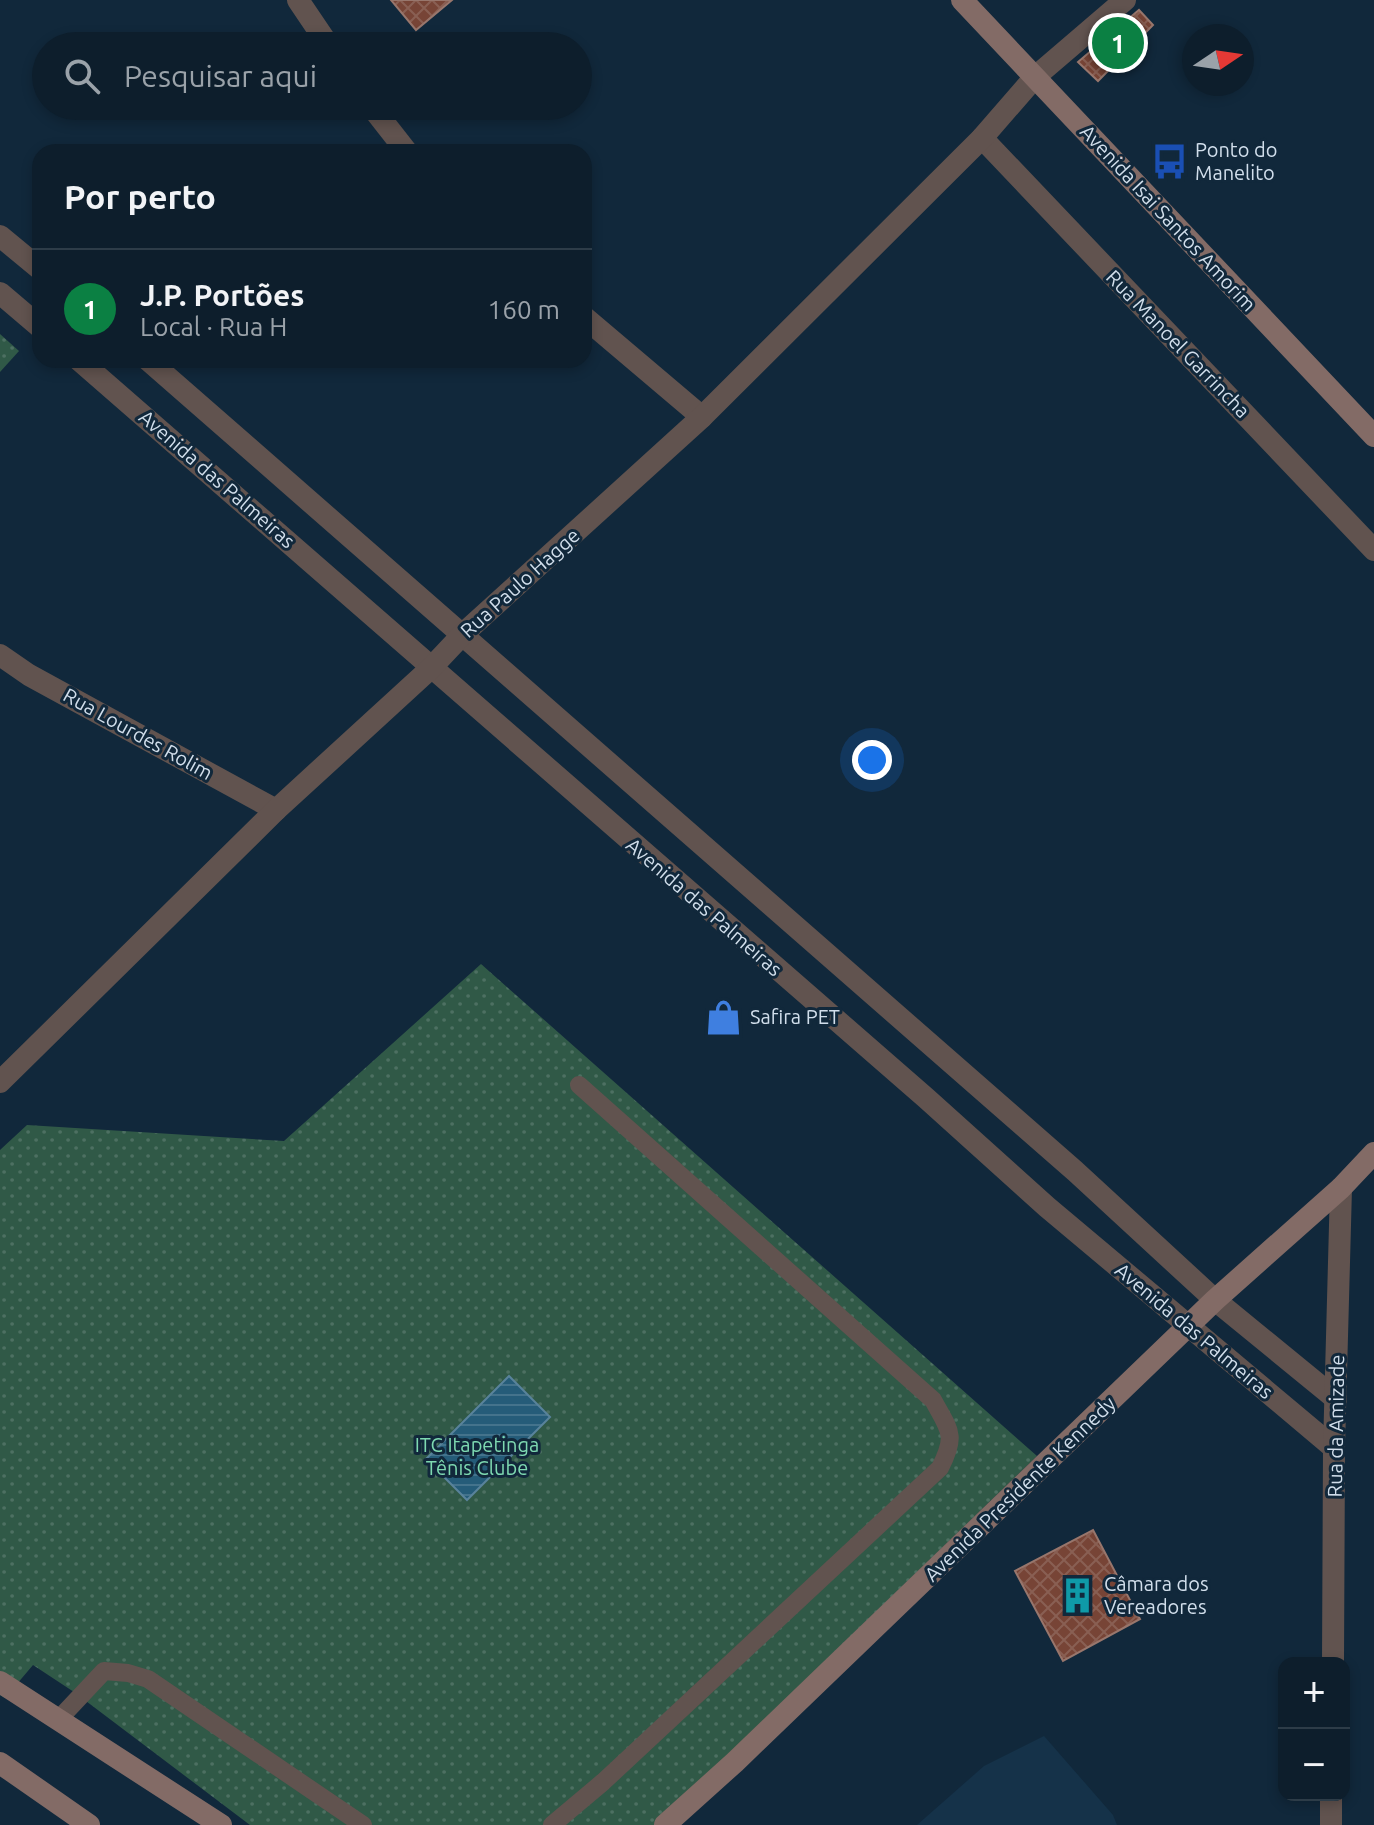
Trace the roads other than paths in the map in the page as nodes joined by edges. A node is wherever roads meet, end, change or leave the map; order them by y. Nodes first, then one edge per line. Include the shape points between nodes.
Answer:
1 (298, 0) edge
2 (962, 0) edge
3 (1125, 0) edge
4 (320, 32) edge
5 (1035, 77) junction
6 (382, 120) edge
7 (982, 138) junction
8 (401, 144) edge
9 (0, 236) edge
10 (32, 262) edge
11 (0, 293) edge
12 (32, 320) edge
13 (592, 324) edge
14 (88, 368) edge
15 (157, 368) edge
16 (702, 417) junction
17 (1374, 436) edge
18 (1374, 550) edge
19 (463, 634) junction
20 (0, 655) edge
21 (431, 668) junction
22 (276, 810) junction
23 (0, 1082) edge
24 (579, 1085) dead end
25 (1374, 1153) edge
26 (1341, 1188) junction
27 (1215, 1300) junction
28 (1189, 1328) junction
29 (1336, 1399) junction
30 (1334, 1448) junction
31 (1333, 1657) edge
32 (0, 1682) edge
33 (58, 1720) junction
34 (0, 1763) edge
35 (1331, 1801) edge
36 (89, 1825) edge
37 (221, 1825) edge
38 (363, 1825) edge
39 (552, 1825) edge
40 (665, 1825) edge
41 (1331, 1825) edge

1 - 4 street
2 - 5 main road, Avenida Isai Santos Amorim
3 - 5 street, Rua Paulo Hagge
5 - 7 street, Rua Paulo Hagge
5 - 17 main road, Avenida Isai Santos Amorim
6 - 8 street
7 - 16 street, Rua Paulo Hagge
7 - 18 street, Rua Manoel Garrincha
9 - 10 street
11 - 12 street
13 - 16 street
14 - 21 street, Avenida das Palmeiras
15 - 19 street, Avenida das Palmeiras
16 - 19 street, Rua Paulo Hagge
19 - 21 street, Rua Paulo Hagge
19 - 27 street, Avenida das Palmeiras
20 - 22 street, Rua Lourdes Rolim
21 - 22 street, Rua Paulo Hagge
21 - 28 street, Avenida das Palmeiras
22 - 23 street, Rua Paulo Hagge
24 - 39 lane via 933,1400 949,1429 951,1446 940,1468
25 - 26 main road, Avenida Presidente Kennedy
26 - 27 main road, Avenida Presidente Kennedy
26 - 29 street, Rua da Amizade
27 - 28 main road, Avenida Presidente Kennedy
27 - 29 street, Avenida das Palmeiras
28 - 30 street, Avenida das Palmeiras
28 - 40 main road, Avenida Presidente Kennedy
29 - 30 street, Rua da Amizade
30 - 31 street, Rua da Amizade
32 - 33 main road
33 - 37 main road
33 - 38 lane via 104,1671 148,1679
34 - 36 main road
35 - 41 street

